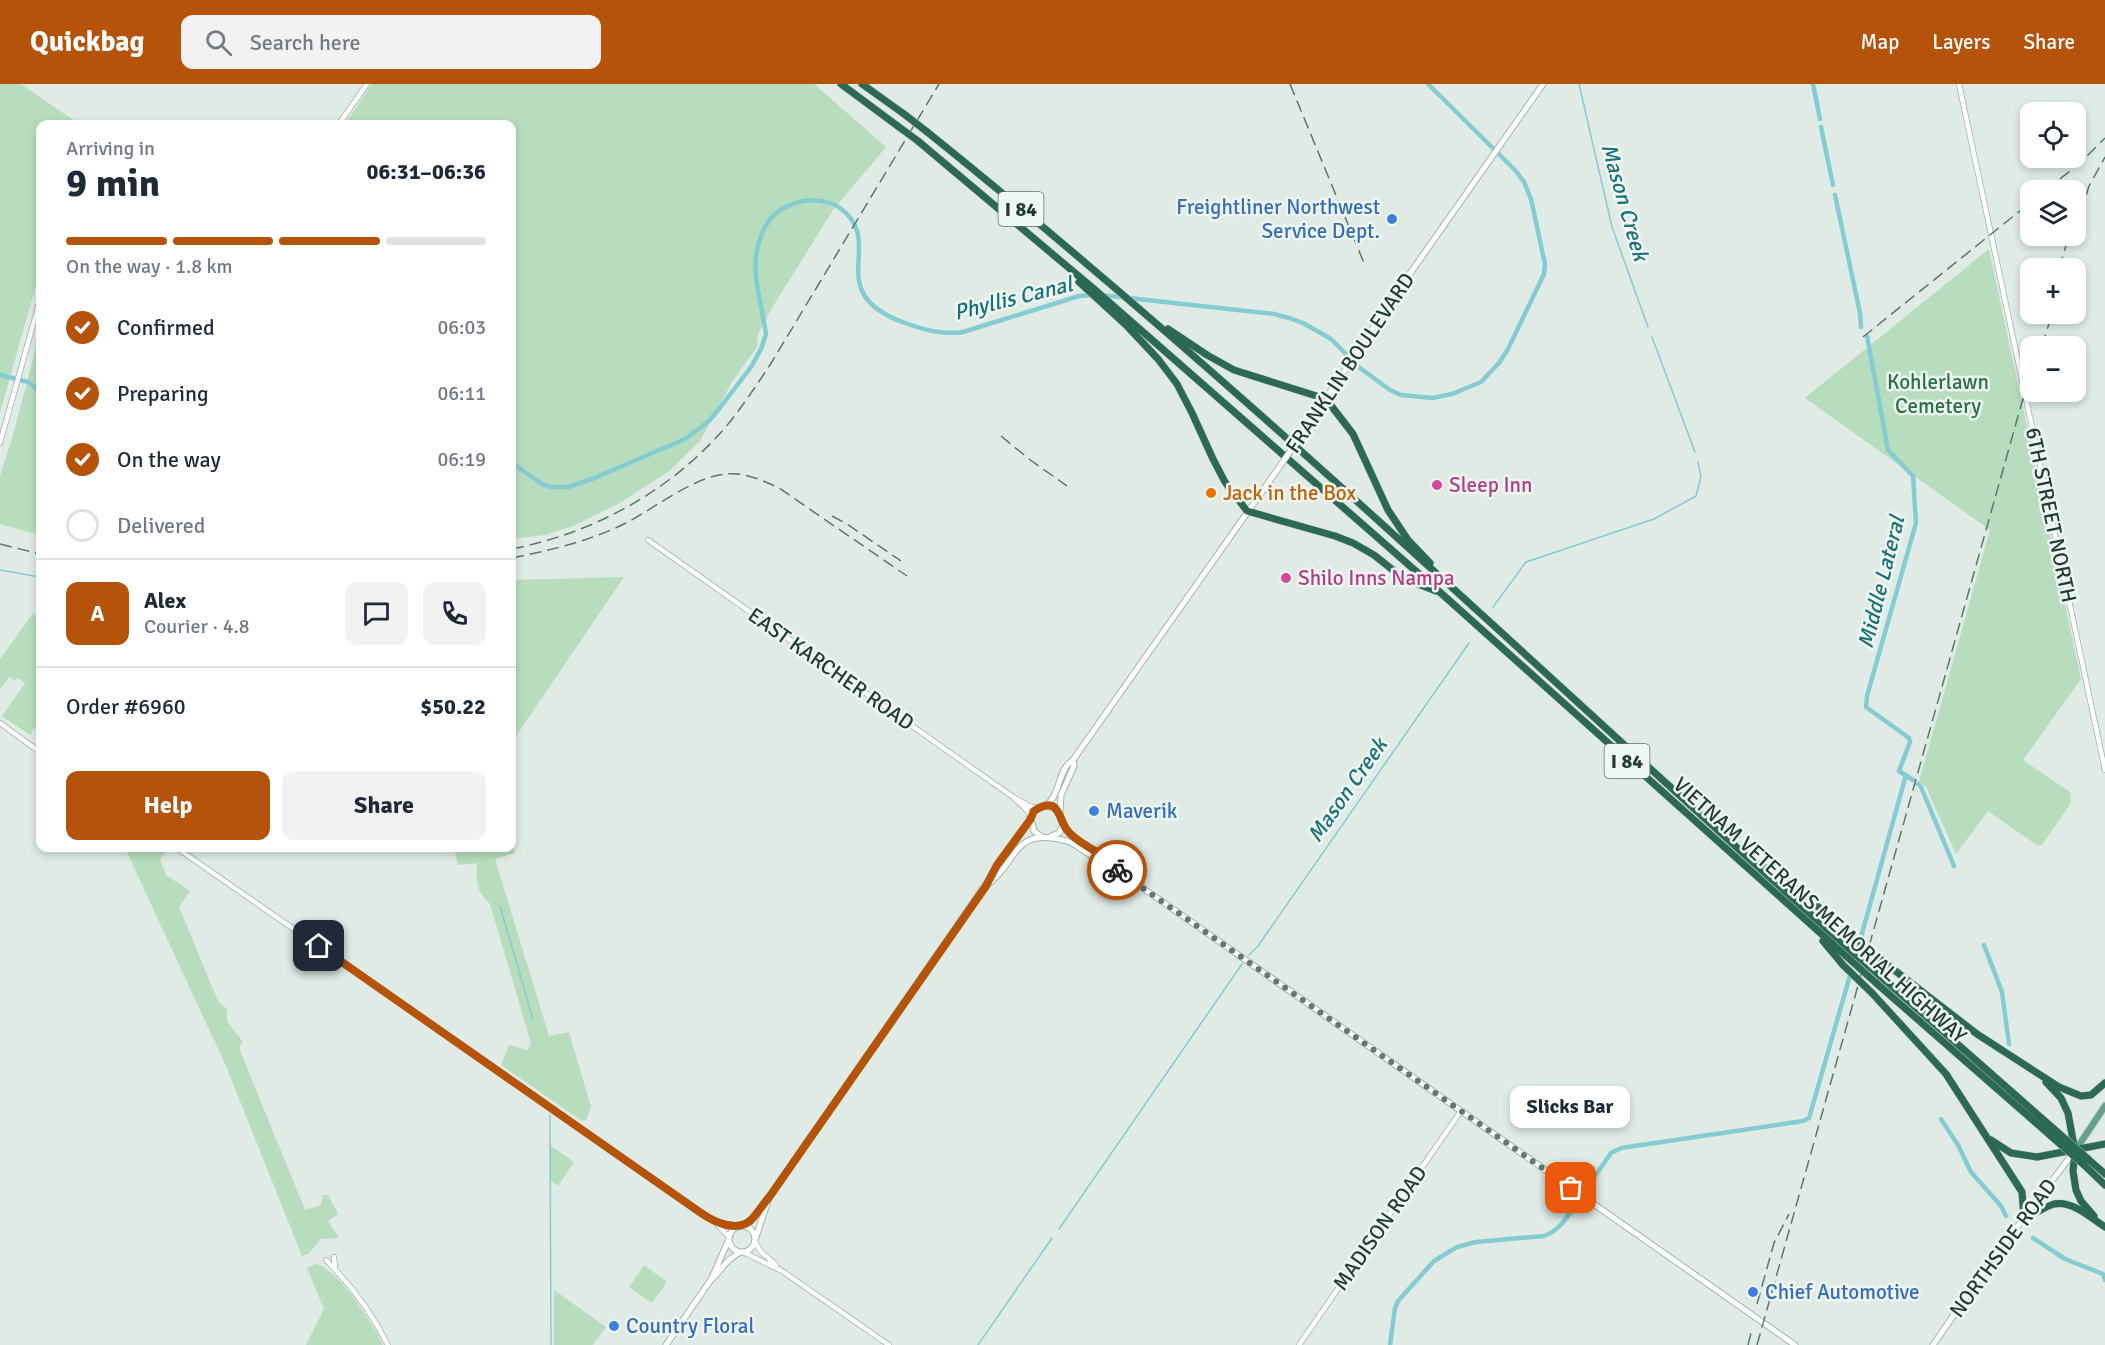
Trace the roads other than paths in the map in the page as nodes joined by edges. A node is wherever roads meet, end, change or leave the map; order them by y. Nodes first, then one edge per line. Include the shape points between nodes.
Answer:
1 (367, 84) edge
2 (841, 84) edge
3 (862, 84) edge
4 (1543, 84) edge
5 (1959, 84) edge
6 (342, 120) edge
7 (1039, 242) junction
8 (1133, 302) junction
9 (1105, 303) junction
10 (36, 314) edge
11 (1326, 399) junction
12 (0, 443) edge
13 (1247, 511) junction
14 (648, 540) dead end
15 (1442, 594) junction
16 (1496, 628) junction
17 (0, 723) edge
18 (36, 749) edge
19 (1073, 760) junction
20 (2105, 770) edge
21 (1013, 797) junction
22 (1045, 806) junction
23 (1038, 808) junction
24 (1060, 814) junction
25 (1030, 818) junction
26 (1063, 824) junction
27 (1045, 837) junction
28 (183, 852) edge
29 (1101, 858) junction
30 (1750, 860) junction
31 (986, 886) junction
32 (1812, 927) junction
33 (2028, 1067) junction
34 (2105, 1083) edge
35 (2105, 1106) edge
36 (1461, 1111) junction
37 (2053, 1133) junction
38 (1989, 1139) junction
39 (2105, 1144) edge
40 (2075, 1151) junction
41 (2086, 1162) junction
42 (2105, 1174) edge
43 (2105, 1185) edge
44 (770, 1196) junction
45 (2024, 1218) junction
46 (714, 1221) junction
47 (739, 1226) junction
48 (2105, 1227) edge
49 (729, 1237) junction
50 (755, 1241) junction
51 (742, 1252) junction
52 (334, 1257) dead end
53 (326, 1260) dead end
54 (335, 1268) junction
55 (782, 1271) junction
56 (710, 1281) junction
57 (388, 1345) edge
58 (666, 1345) edge
59 (889, 1345) edge
60 (1299, 1345) edge
61 (1795, 1345) edge
62 (1933, 1345) edge

1 - 6 street
2 - 7 highway, I 84, bridge via 918,141
3 - 8 highway, VIETNAM VETERANS MEMORIAL HIGHWAY / I 84, bridge via 926,131
4 - 11 main road, FRANKLIN BOULEVARD
5 - 20 street, 6TH STREET NORTH
7 - 9 highway
7 - 9 highway, I 84
8 - 11 highway via 1234,370
8 - 16 highway, VIETNAM VETERANS MEMORIAL HIGHWAY / I 84
9 - 13 highway via 1177,384 1225,482
9 - 15 highway, VIETNAM VETERANS MEMORIAL HIGHWAY / I 84
10 - 12 street
11 - 13 main road, FRANKLIN BOULEVARD, bridge
11 - 16 highway via 1353,434 1384,502 1408,540
13 - 15 highway via 1353,543 1403,578
13 - 19 main road, FRANKLIN BOULEVARD
14 - 21 street, EAST KARCHER ROAD
15 - 32 highway, VIETNAM VETERANS MEMORIAL HIGHWAY / I 84
16 - 30 highway, VIETNAM VETERANS MEMORIAL HIGHWAY / I 84
17 - 18 street
19 - 22 main road, FRANKLIN BOULEVARD
19 - 24 main road, FRANKLIN BOULEVARD via 1061,795
21 - 23 street
21 - 25 street
22 - 23 main road
22 - 24 main road
23 - 25 main road
24 - 26 main road
25 - 27 main road via 1034,831
25 - 31 main road
26 - 27 main road via 1060,832
26 - 29 main road
27 - 29 main road via 1071,843
27 - 31 main road via 1022,844
28 - 46 street
29 - 36 main road
30 - 33 highway, bridge via 1776,872 1944,1010
30 - 37 highway, VIETNAM VETERANS MEMORIAL HIGHWAY / I 84, bridge
31 - 44 main road
32 - 37 highway, VIETNAM VETERANS MEMORIAL HIGHWAY / I 84, bridge
32 - 38 highway, bridge via 1946,1074
33 - 34 highway via 2081,1096 2091,1095
33 - 40 highway via 2061,1098
35 - 40 main road
36 - 60 street, MADISON ROAD
36 - 61 main road
37 - 41 highway, VIETNAM VETERANS MEMORIAL HIGHWAY / I 84, bridge
38 - 40 highway via 2020,1156
38 - 45 highway via 2022,1192
39 - 40 highway
40 - 45 main road, NORTHSIDE ROAD
40 - 48 highway via 2076,1190
41 - 42 highway, VIETNAM VETERANS MEMORIAL HIGHWAY / I 84
41 - 43 highway, VIETNAM VETERANS MEMORIAL HIGHWAY / I 84
44 - 47 main road via 752,1220
44 - 50 main road
45 - 48 highway via 2064,1203
45 - 62 main road, NORTHSIDE ROAD
46 - 47 street
46 - 49 street
47 - 49 main road
47 - 50 main road via 751,1229
49 - 51 main road via 734,1249
49 - 56 main road
50 - 51 main road
50 - 55 street via 760,1252
51 - 55 street
51 - 56 main road via 731,1257
52 - 54 street
53 - 54 street
54 - 57 street
55 - 59 street
56 - 58 main road

